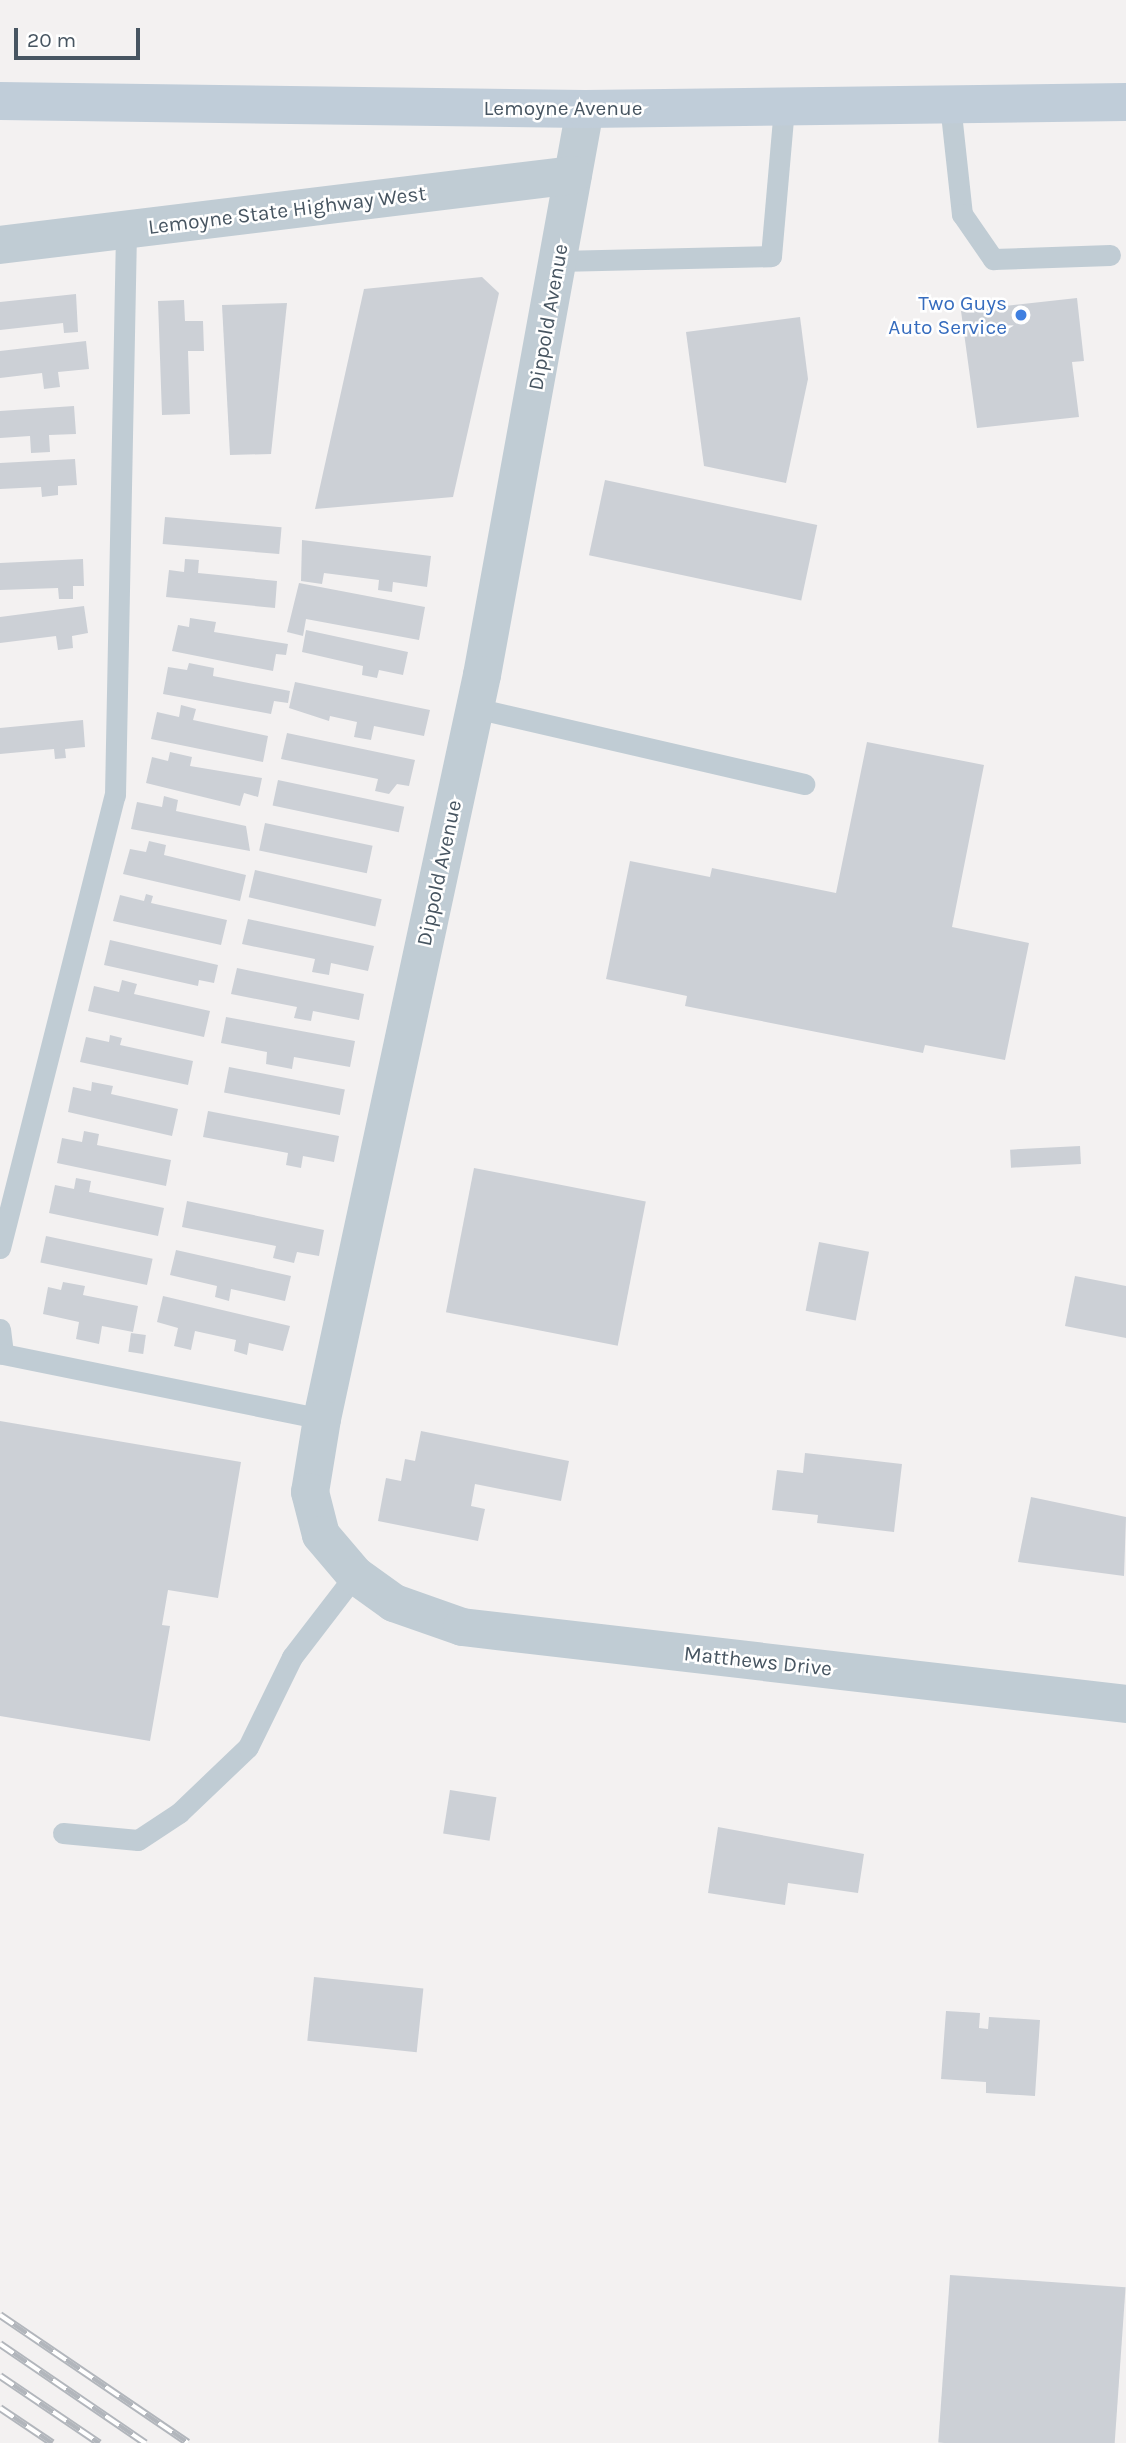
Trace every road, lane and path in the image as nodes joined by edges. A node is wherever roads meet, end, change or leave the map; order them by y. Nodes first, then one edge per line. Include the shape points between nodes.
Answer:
1 (0, 102) edge
2 (1126, 102) edge
3 (950, 104) junction
4 (784, 106) junction
5 (585, 109) junction
6 (573, 175) junction
7 (126, 230) junction
8 (0, 245) edge
9 (1110, 255) dead end
10 (558, 261) junction
11 (475, 708) junction
12 (804, 784) dead end
13 (0, 1248) edge
14 (0, 1329) edge
15 (322, 1419) junction
16 (355, 1575) junction
17 (394, 1604) joint
18 (1126, 1704) edge
19 (63, 1833) dead end

1 - 5 street, Lemoyne Avenue
2 - 3 street, Lemoyne Avenue
3 - 4 street, Lemoyne Avenue
3 - 9 lane via 961,214 993,259
4 - 5 street, Lemoyne Avenue
4 - 10 lane via 771,256
5 - 6 street, Dippold Avenue
6 - 7 street, Lemoyne State Highway West
6 - 10 street, Dippold Avenue
7 - 8 street, Lemoyne State Highway West
7 - 13 lane via 115,795
10 - 11 street, Dippold Avenue
11 - 12 lane
11 - 15 street, Dippold Avenue
14 - 15 lane via 3,1354
15 - 16 street, Dippold Avenue via 310,1492 321,1535
16 - 17 street, Dippold Avenue
16 - 19 lane via 292,1657 248,1747 179,1813 138,1840
17 - 18 street, Matthews Drive via 462,1627

